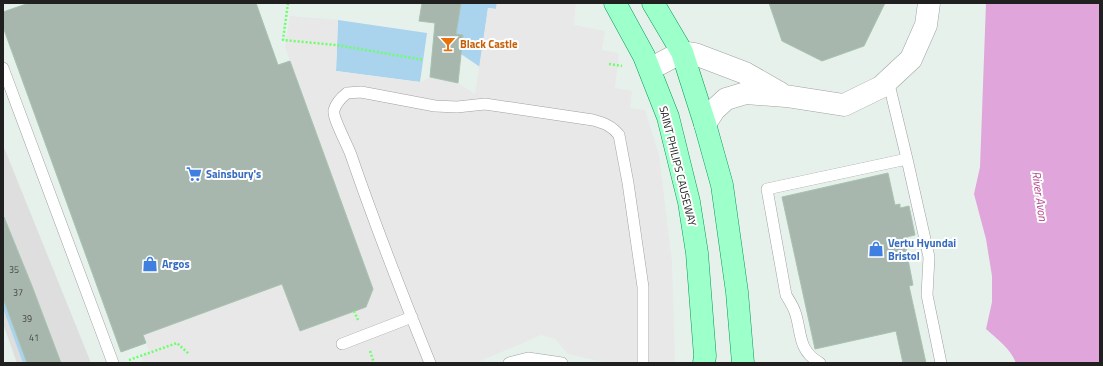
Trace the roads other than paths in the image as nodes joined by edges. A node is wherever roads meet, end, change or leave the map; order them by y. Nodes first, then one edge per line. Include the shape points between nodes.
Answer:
1 (615, 3) edge
2 (653, 3) edge
3 (930, 3) edge
4 (682, 52) junction
5 (3, 68) edge
6 (650, 69) junction
7 (888, 80) junction
8 (786, 96) junction
9 (705, 124) junction
10 (907, 159) junction
11 (412, 318) junction
12 (742, 334) junction
13 (342, 344) dead end
14 (118, 363) edge
15 (430, 363) edge
16 (509, 363) edge
17 (560, 363) edge
18 (643, 363) edge
19 (704, 363) edge
20 (743, 363) edge
21 (755, 363) edge
22 (820, 363) edge
23 (941, 363) edge

1 - 6 main road, SAINT PHILIPS CAUSEWAY
2 - 4 main road
3 - 7 street via 926,25 911,59
4 - 6 street
4 - 8 street via 695,54 745,73
4 - 9 main road
5 - 14 lane
6 - 19 main road, SAINT PHILIPS CAUSEWAY via 668,117 689,202 697,253
7 - 8 street via 881,87 844,105
7 - 10 lane
8 - 9 street via 746,93 726,99 714,110
9 - 12 main road via 722,185
10 - 22 lane via 767,189 786,295 795,311 801,342
10 - 23 lane via 929,257 927,295
11 - 13 lane
11 - 15 lane
11 - 18 lane via 335,118 334,110 339,100 347,93 361,92 435,106 485,104 593,120 614,129 619,135 628,183 643,287
12 - 20 main road
12 - 21 main road
16 - 17 lane via 528,358

